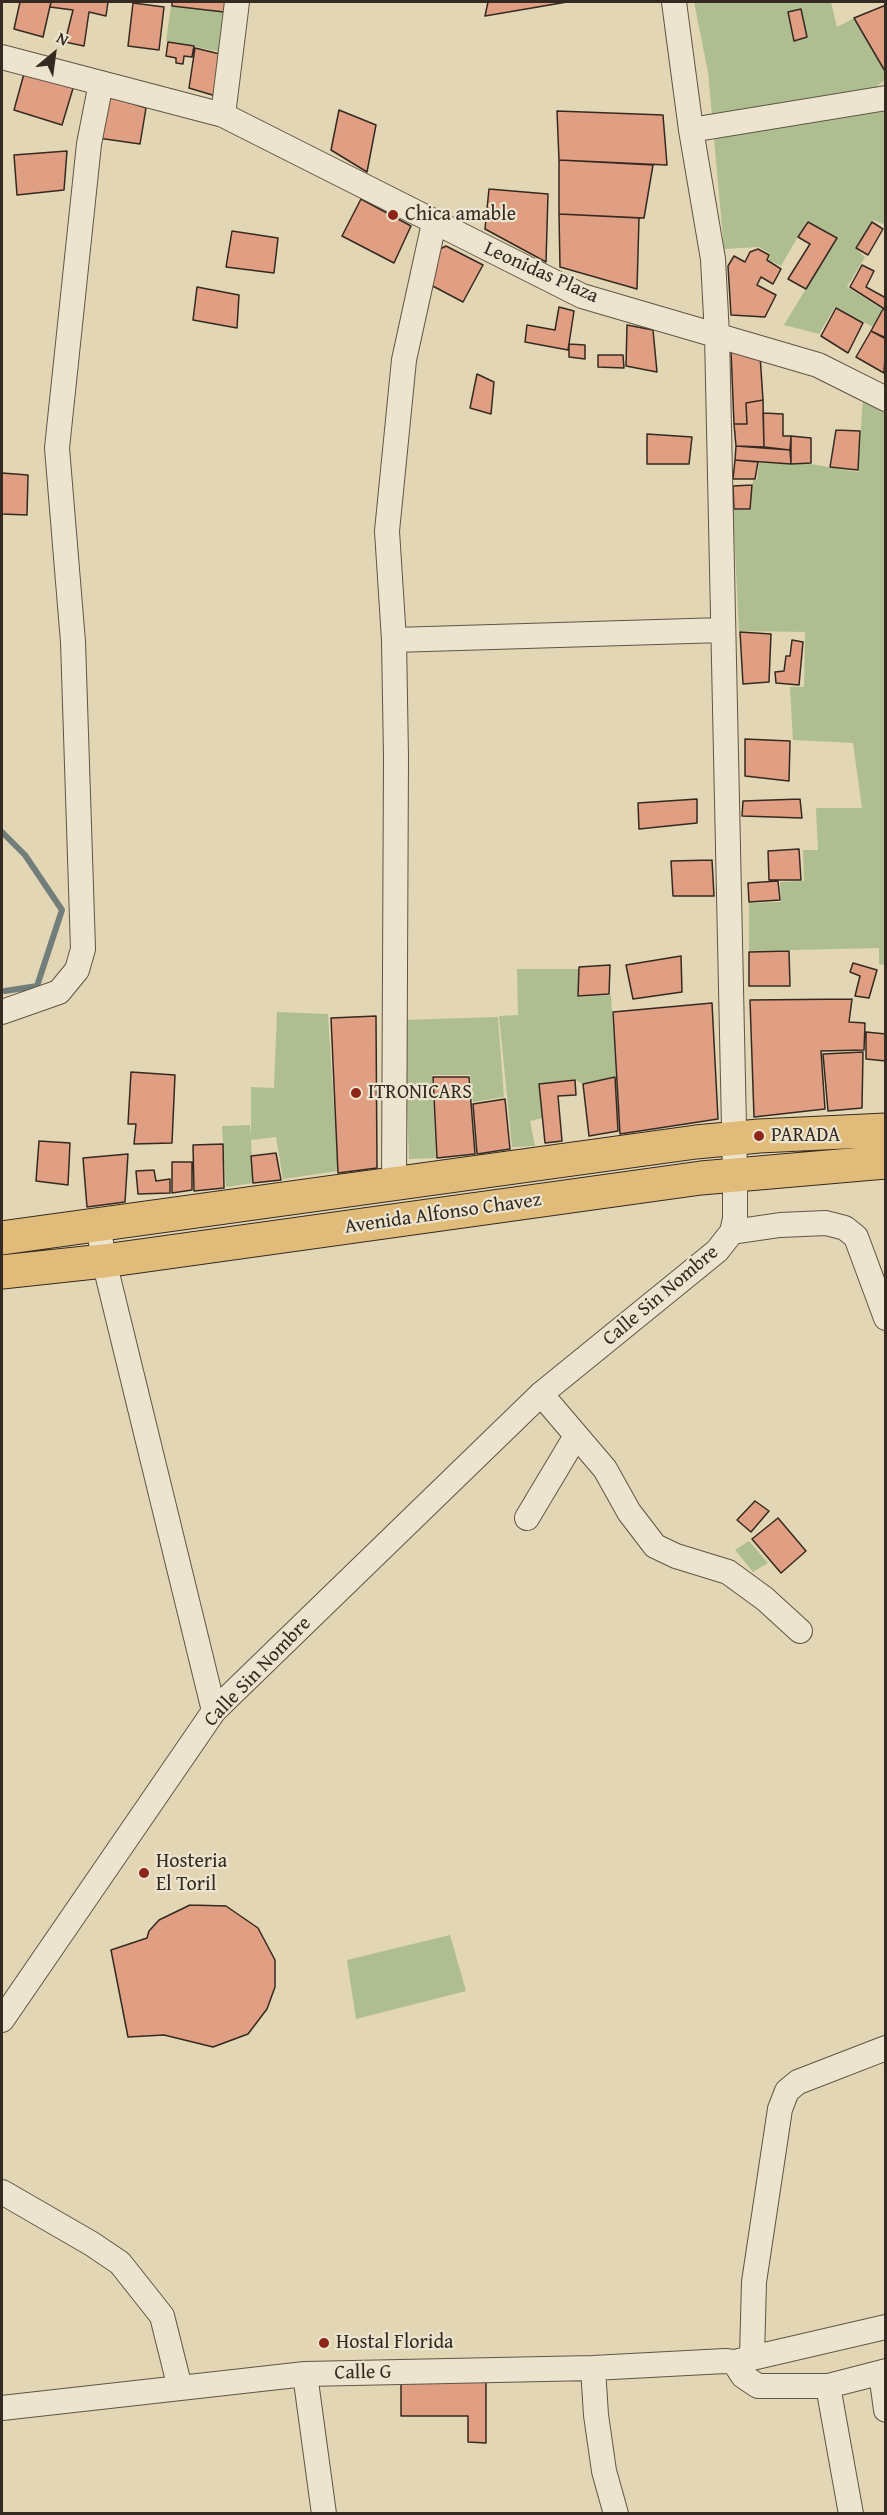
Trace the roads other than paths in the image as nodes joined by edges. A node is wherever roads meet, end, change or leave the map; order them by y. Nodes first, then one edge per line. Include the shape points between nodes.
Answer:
1 (237, 2) edge
2 (674, 2) edge
3 (2, 57) edge
4 (101, 84) junction
5 (885, 98) edge
6 (222, 115) junction
7 (692, 130) junction
8 (434, 223) junction
9 (717, 335) junction
10 (885, 398) edge
11 (723, 630) junction
12 (394, 640) junction
13 (2, 1012) edge
14 (885, 1130) edge
15 (733, 1138) junction
16 (885, 1162) edge
17 (735, 1174) junction
18 (394, 1184) junction
19 (98, 1224) junction
20 (732, 1232) junction
21 (2, 1238) edge
22 (104, 1261) junction
23 (2, 1272) edge
24 (885, 1318) edge
25 (541, 1394) junction
26 (576, 1436) junction
27 (527, 1518) dead end
28 (800, 1631) dead end
29 (214, 1711) junction
30 (2, 2020) edge
31 (885, 2048) edge
32 (2, 2192) edge
33 (885, 2327) edge
34 (737, 2360) junction
35 (593, 2367) junction
36 (883, 2372) edge
37 (305, 2374) junction
38 (828, 2386) junction
39 (180, 2388) junction
40 (2, 2408) edge
41 (885, 2410) edge
42 (324, 2514) edge
43 (616, 2514) edge
44 (851, 2514) edge

1 - 6 street
2 - 7 street, Calle Sin Nombre
3 - 4 street, Leonidas Plaza
4 - 6 street, Leonidas Plaza
4 - 13 street via 89,144 57,448 73,642 83,949 77,970 59,992
5 - 7 street
6 - 8 street, Leonidas Plaza
7 - 9 street, Calle Sin Nombre via 713,259
8 - 9 street, Leonidas Plaza via 582,296
8 - 12 street via 405,360 387,531
9 - 10 street, Leonidas Plaza via 818,365
9 - 11 street, Calle Sin Nombre
11 - 12 street
11 - 15 street, Calle Sin Nombre
12 - 18 street
14 - 15 main road, Avenida Alfonso Chavez
15 - 17 street, Calle Sin Nombre
15 - 18 main road, Avenida Alfonso Chavez
16 - 17 main road, Avenida Alfonso Chavez
17 - 20 street, Calle Sin Nombre
17 - 22 main road, Avenida Alfonso Chavez
18 - 19 main road, Avenida Alfonso Chavez
19 - 21 main road, Avenida Alfonso Chavez
19 - 22 street
20 - 24 street via 826,1223 845,1228 856,1238
20 - 25 street, Calle Sin Nombre via 717,1251
22 - 23 main road, Avenida Alfonso Chavez
22 - 29 street
25 - 26 street
25 - 29 street, Calle Sin Nombre
26 - 27 street
26 - 28 street via 605,1469 629,1512 655,1546 728,1572
29 - 30 street, Calle Sin Nombre
31 - 34 street via 798,2082 787,2091 780,2109 754,2282
32 - 39 street via 120,2263 162,2316
33 - 34 street
34 - 35 street, Calle G
34 - 38 street via 743,2376 758,2386
35 - 37 street, Calle G
35 - 43 street via 604,2471
36 - 38 street
36 - 41 street
37 - 39 street, Calle G
37 - 42 street
38 - 44 street
39 - 40 street, Calle G

